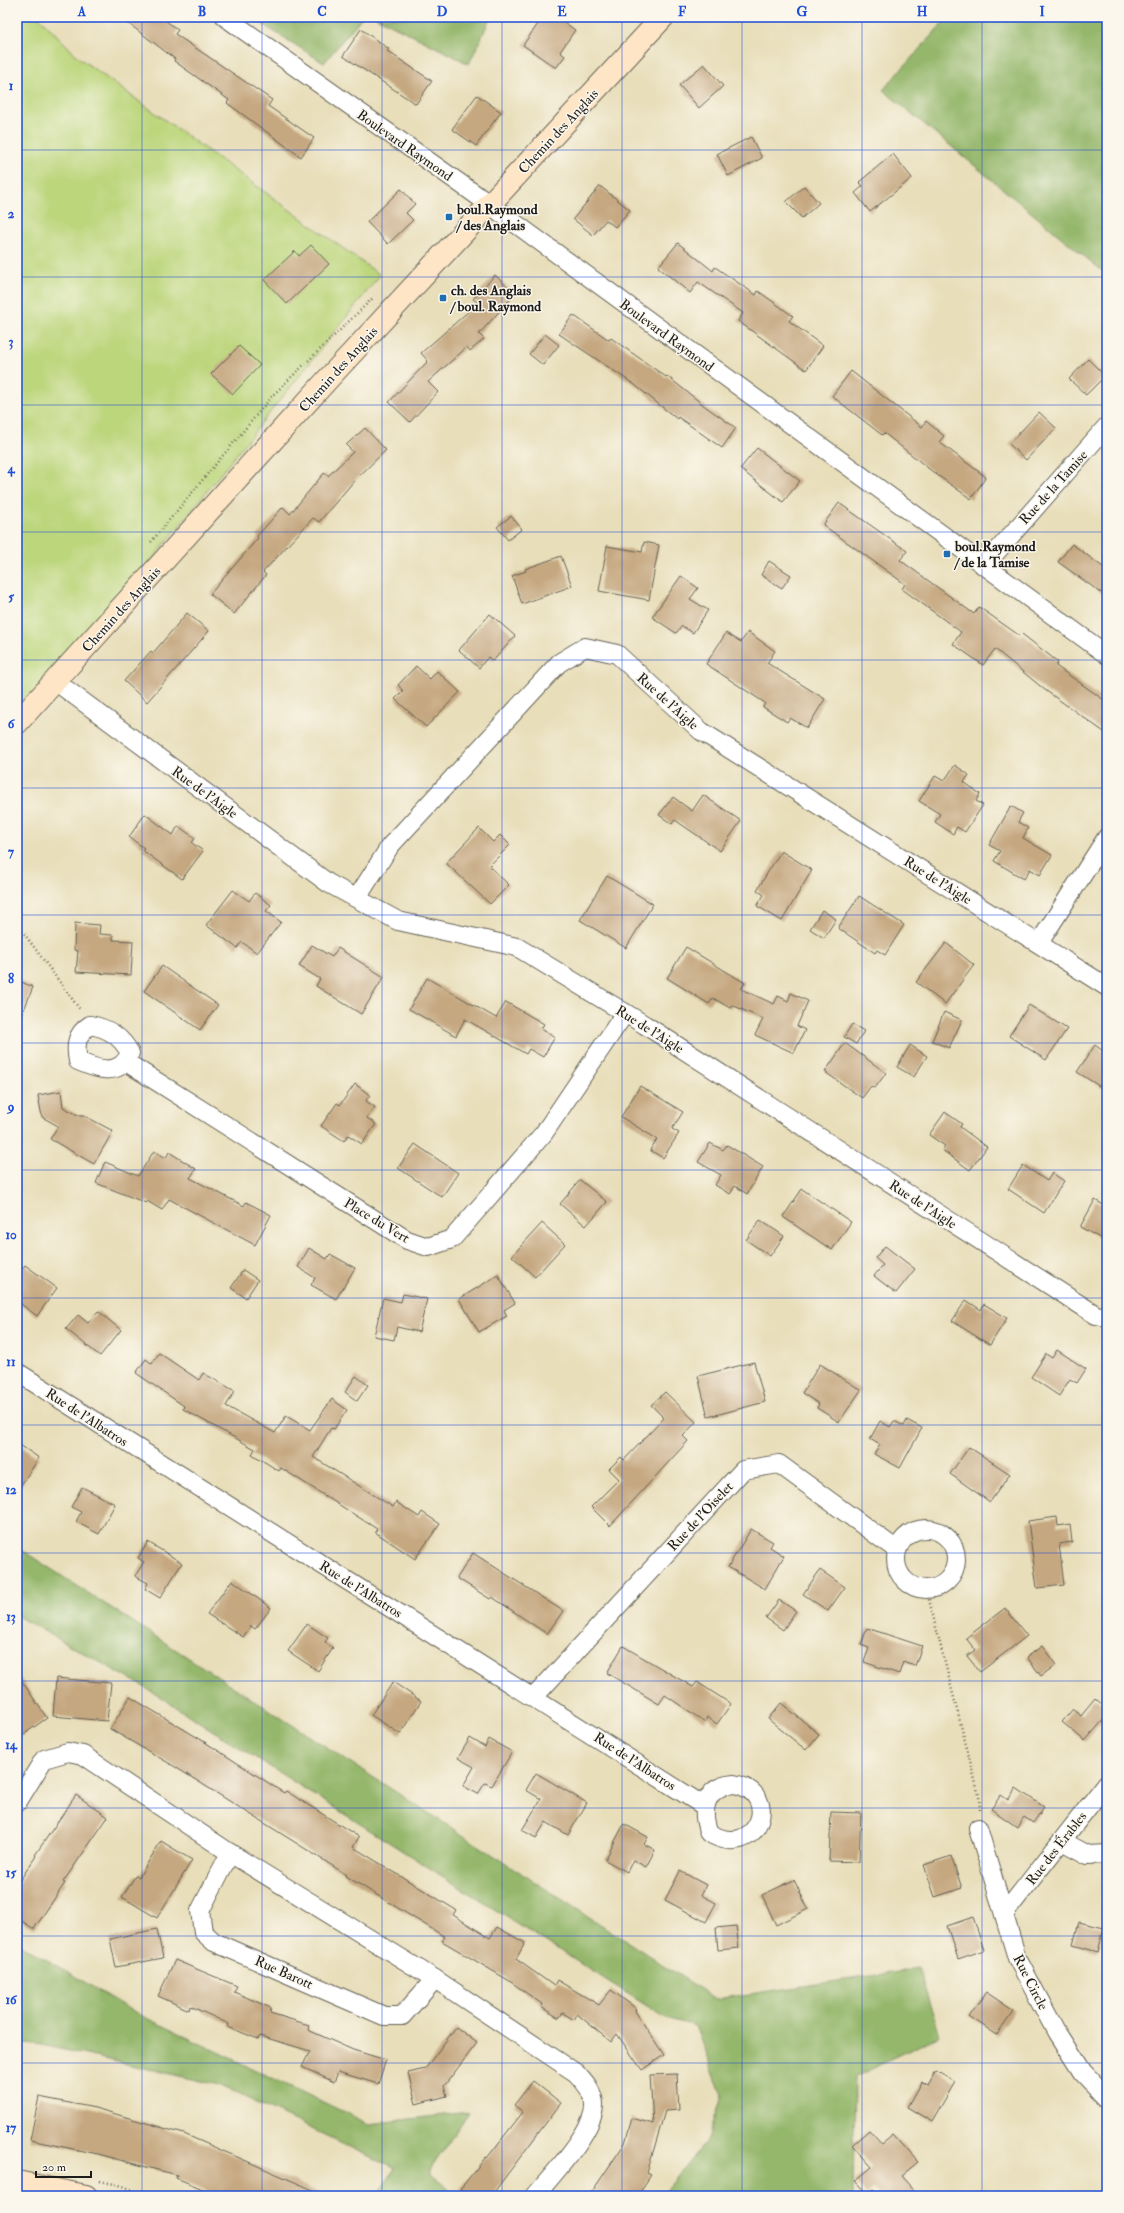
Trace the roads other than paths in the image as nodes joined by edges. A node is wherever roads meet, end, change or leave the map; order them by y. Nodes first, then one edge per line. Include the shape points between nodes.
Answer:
1 (225, 17) edge
2 (663, 17) edge
3 (490, 205) junction
4 (1107, 426) edge
5 (984, 566) junction
6 (1107, 655) edge
7 (55, 681) junction
8 (17, 723) edge
9 (1107, 837) edge
10 (357, 898) junction
11 (1040, 943) junction
12 (1107, 987) edge
13 (625, 1013) junction
14 (126, 1062) dead end
15 (1107, 1317) edge
16 (17, 1372) edge
17 (897, 1550) junction
18 (534, 1697) junction
19 (1107, 1782) edge
20 (17, 1803) edge
21 (704, 1806) dead end
22 (978, 1828) road end
23 (1062, 1841) junction
24 (230, 1853) junction
25 (1107, 1854) edge
26 (1004, 1914) junction
27 (435, 1978) junction
28 (1107, 2098) edge
29 (17, 2182) edge
30 (91, 2188) edge
31 (535, 2196) edge

1 - 3 street, Boulevard Raymond
2 - 3 street, Chemin des Anglais
3 - 5 street, Boulevard Raymond
3 - 7 street, Chemin des Anglais via 337,369
4 - 5 street, Rue de la Tamise
5 - 6 street, Boulevard Raymond
7 - 8 street, Chemin des Anglais
7 - 10 street, Rue de l'Aigle via 328,883
9 - 11 street
10 - 11 street, Rue de l'Aigle via 390,846 559,663 586,646 617,654 701,731
10 - 13 street, Rue de l'Aigle via 398,920 517,947
11 - 12 street, Rue de l'Aigle
13 - 14 street, Place du Vert via 544,1133 452,1239 428,1247 407,1240
13 - 15 street, Rue de l'Aigle via 1096,1315
16 - 18 street, Rue de l'Albatros
17 - 17 street via 908,1534 917,1530 936,1530 948,1538 955,1551 954,1570 948,1578 931,1588 911,1585 903,1579 898,1570
17 - 18 street, Rue de l'Oiselet via 779,1464 743,1470
18 - 21 street, Rue de l'Albatros
19 - 23 street, Rue des Érables
20 - 24 street via 44,1759 68,1752 83,1755
22 - 26 street, Rue Circle
23 - 25 street via 1088,1855
23 - 26 street, Rue des Érables
24 - 27 street
24 - 27 street, Rue Barott via 200,1911 203,1932 214,1942 384,2016 402,2016
26 - 28 street, Rue Circle via 1017,1958 1057,2033 1082,2072
27 - 31 street via 576,2073 590,2091 594,2105 588,2129
29 - 30 street

